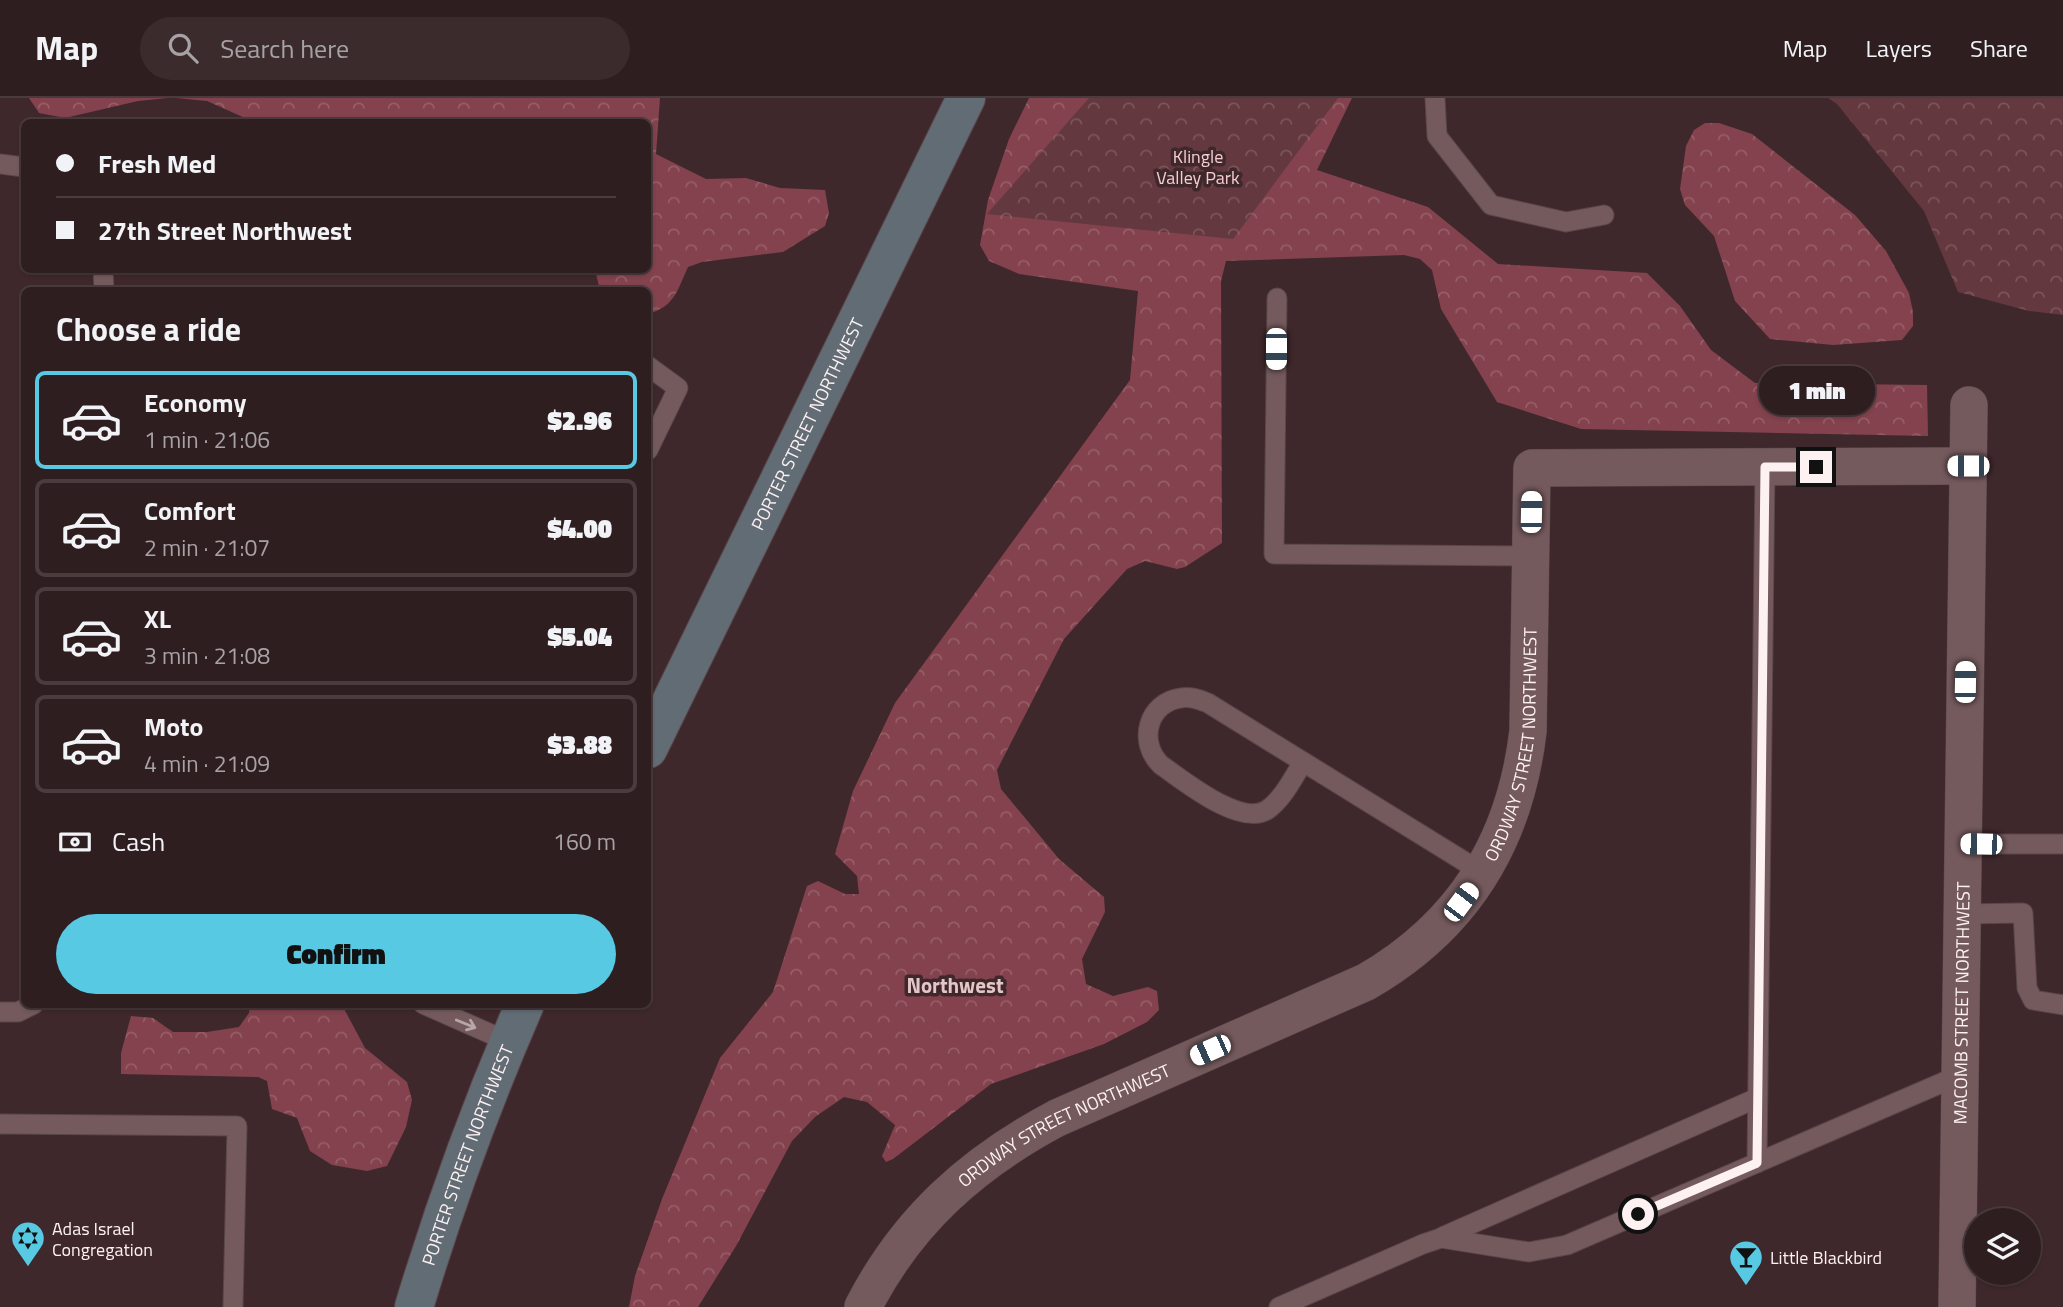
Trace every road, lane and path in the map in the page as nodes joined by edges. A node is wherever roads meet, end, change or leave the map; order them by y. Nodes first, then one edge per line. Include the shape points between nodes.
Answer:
1 (966, 98) edge
2 (1434, 98) edge
3 (0, 164) edge
4 (21, 167) edge
5 (1604, 215) dead end
6 (1276, 298) dead end
7 (651, 368) edge
8 (1969, 405) dead end
9 (651, 444) edge
10 (1968, 466) junction
11 (1765, 467) junction
12 (1531, 556) junction
13 (651, 743) edge
14 (1303, 762) junction
15 (1963, 844) junction
16 (2063, 844) edge
17 (1483, 873) junction
18 (1962, 915) junction
19 (2063, 1005) edge
20 (26, 1008) edge
21 (432, 1008) edge
22 (523, 1008) edge
23 (0, 1012) edge
24 (509, 1042) junction
25 (1960, 1075) junction
26 (1758, 1098) junction
27 (0, 1124) edge
28 (1757, 1163) junction
29 (1441, 1238) junction
30 (233, 1307) edge
31 (414, 1307) edge
32 (863, 1307) edge
33 (1279, 1307) edge
34 (1957, 1307) edge

1 - 13 main road, PORTER STREET NORTHWEST
2 - 5 lane via 1437,136 1491,205 1566,222
3 - 4 lane
6 - 12 lane via 1274,554
7 - 9 lane via 678,388
8 - 10 street, MACOMB STREET NORTHWEST
10 - 11 street
10 - 15 street, MACOMB STREET NORTHWEST
11 - 12 street, ORDWAY STREET NORTHWEST via 1532,468
11 - 26 lane
12 - 17 street, ORDWAY STREET NORTHWEST via 1524,762 1508,822
14 - 14 lane via 1196,699 1182,697 1165,703 1147,732 1152,757 1161,765 1224,806 1251,814 1265,812 1277,802
14 - 17 lane
15 - 16 lane
15 - 18 street, MACOMB STREET NORTHWEST
17 - 32 street, ORDWAY STREET NORTHWEST via 1418,948 1393,967 1057,1118 988,1159 911,1233
18 - 19 lane via 2023,913 2027,988 2033,1000
18 - 25 street, MACOMB STREET NORTHWEST
20 - 23 lane
21 -> 24 lane
22 - 24 main road, PORTER STREET NORTHWEST
24 - 31 main road, PORTER STREET NORTHWEST via 435,1235
25 - 28 lane
25 - 34 street, MACOMB STREET NORTHWEST
26 - 28 lane
26 - 29 lane
27 - 30 lane via 237,1126
28 - 29 lane via 1545,1251
29 - 33 lane

